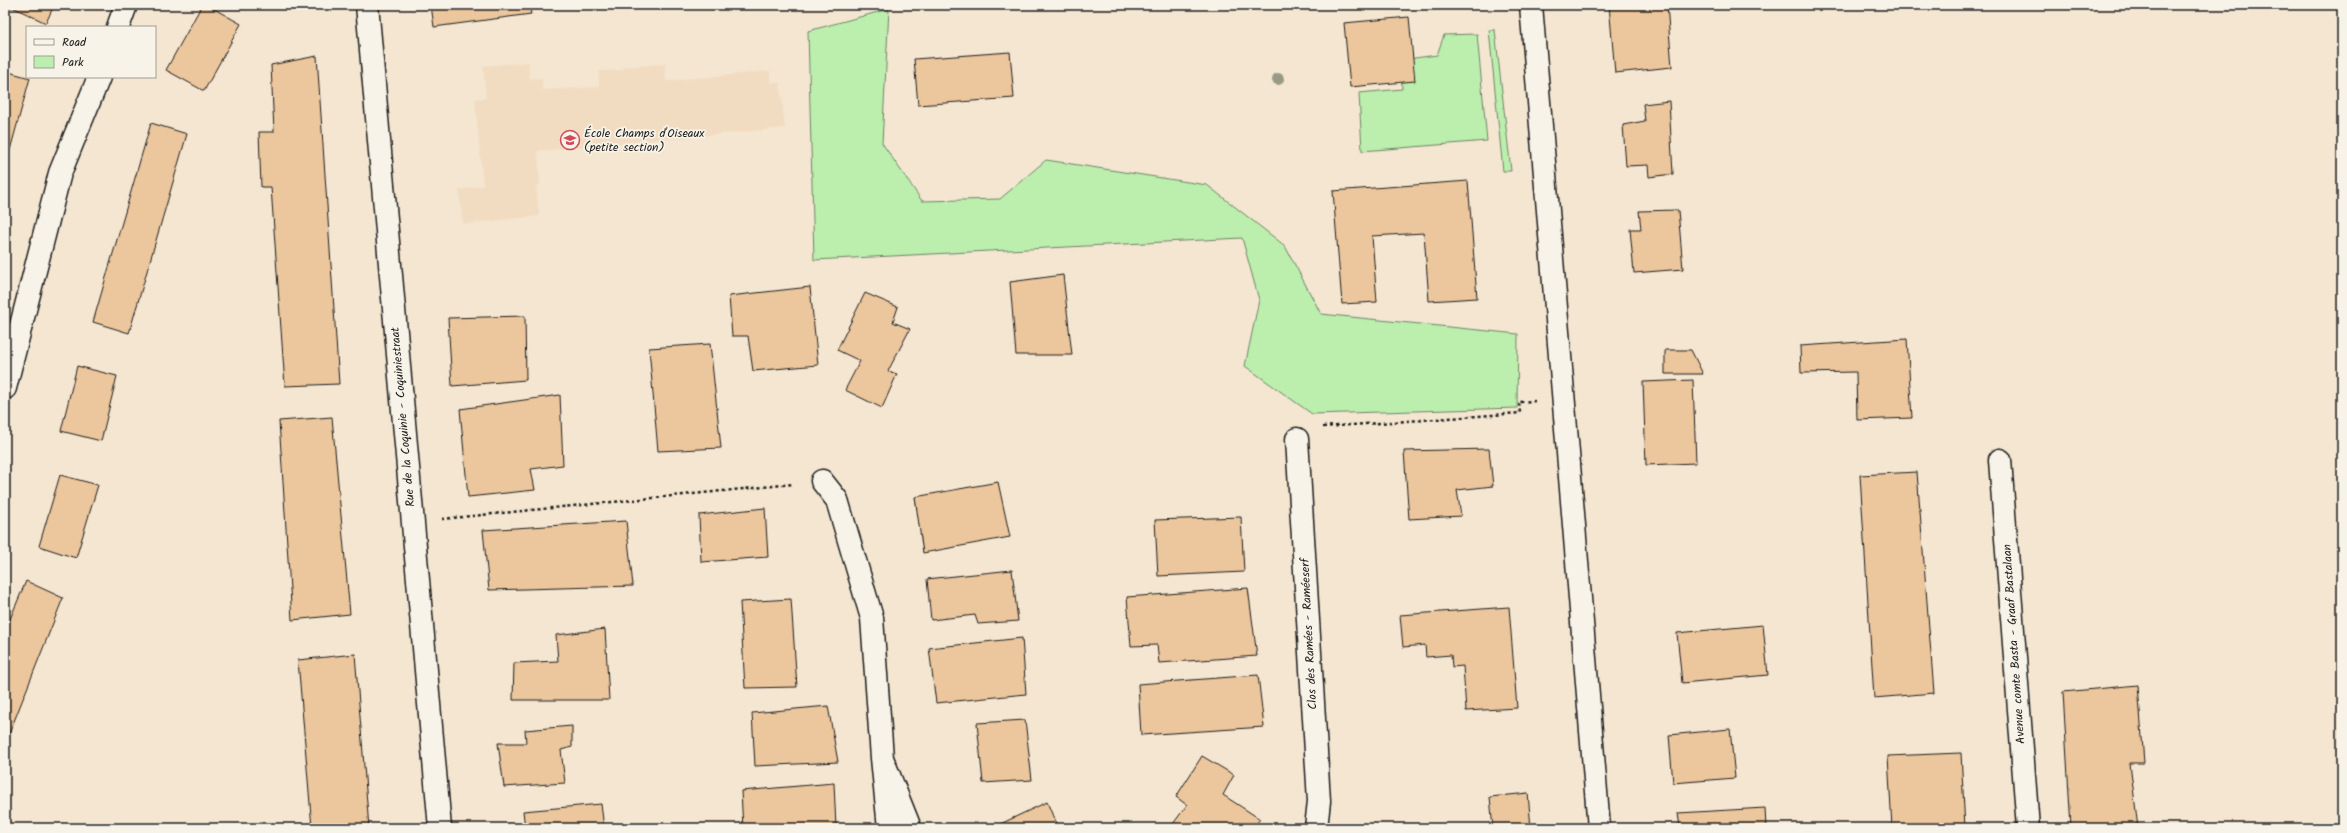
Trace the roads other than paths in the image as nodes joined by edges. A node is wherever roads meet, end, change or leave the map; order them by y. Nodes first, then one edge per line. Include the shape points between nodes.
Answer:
1 (126, 5) edge
2 (367, 5) edge
3 (1531, 5) edge
4 (118, 26) edge
5 (99, 78) edge
6 (5, 388) edge
7 (1298, 439) road end
8 (2000, 460) dead end
9 (822, 481) road end
10 (882, 758) junction
11 (440, 828) edge
12 (889, 828) edge
13 (910, 828) edge
14 (1316, 828) edge
15 (1600, 828) edge
16 (2028, 828) edge

1 - 4 street
2 - 11 street, Rue de la Coquinie - Coquiniestraat
3 - 15 street
5 - 6 street via 60,173
7 - 14 street, Clos des Ramées - Raméeserf via 1319,801
8 - 16 street, Avenue comte Basta - Graaf Bastalaan
9 - 10 street via 837,500 872,618
10 - 12 street
10 - 13 street

